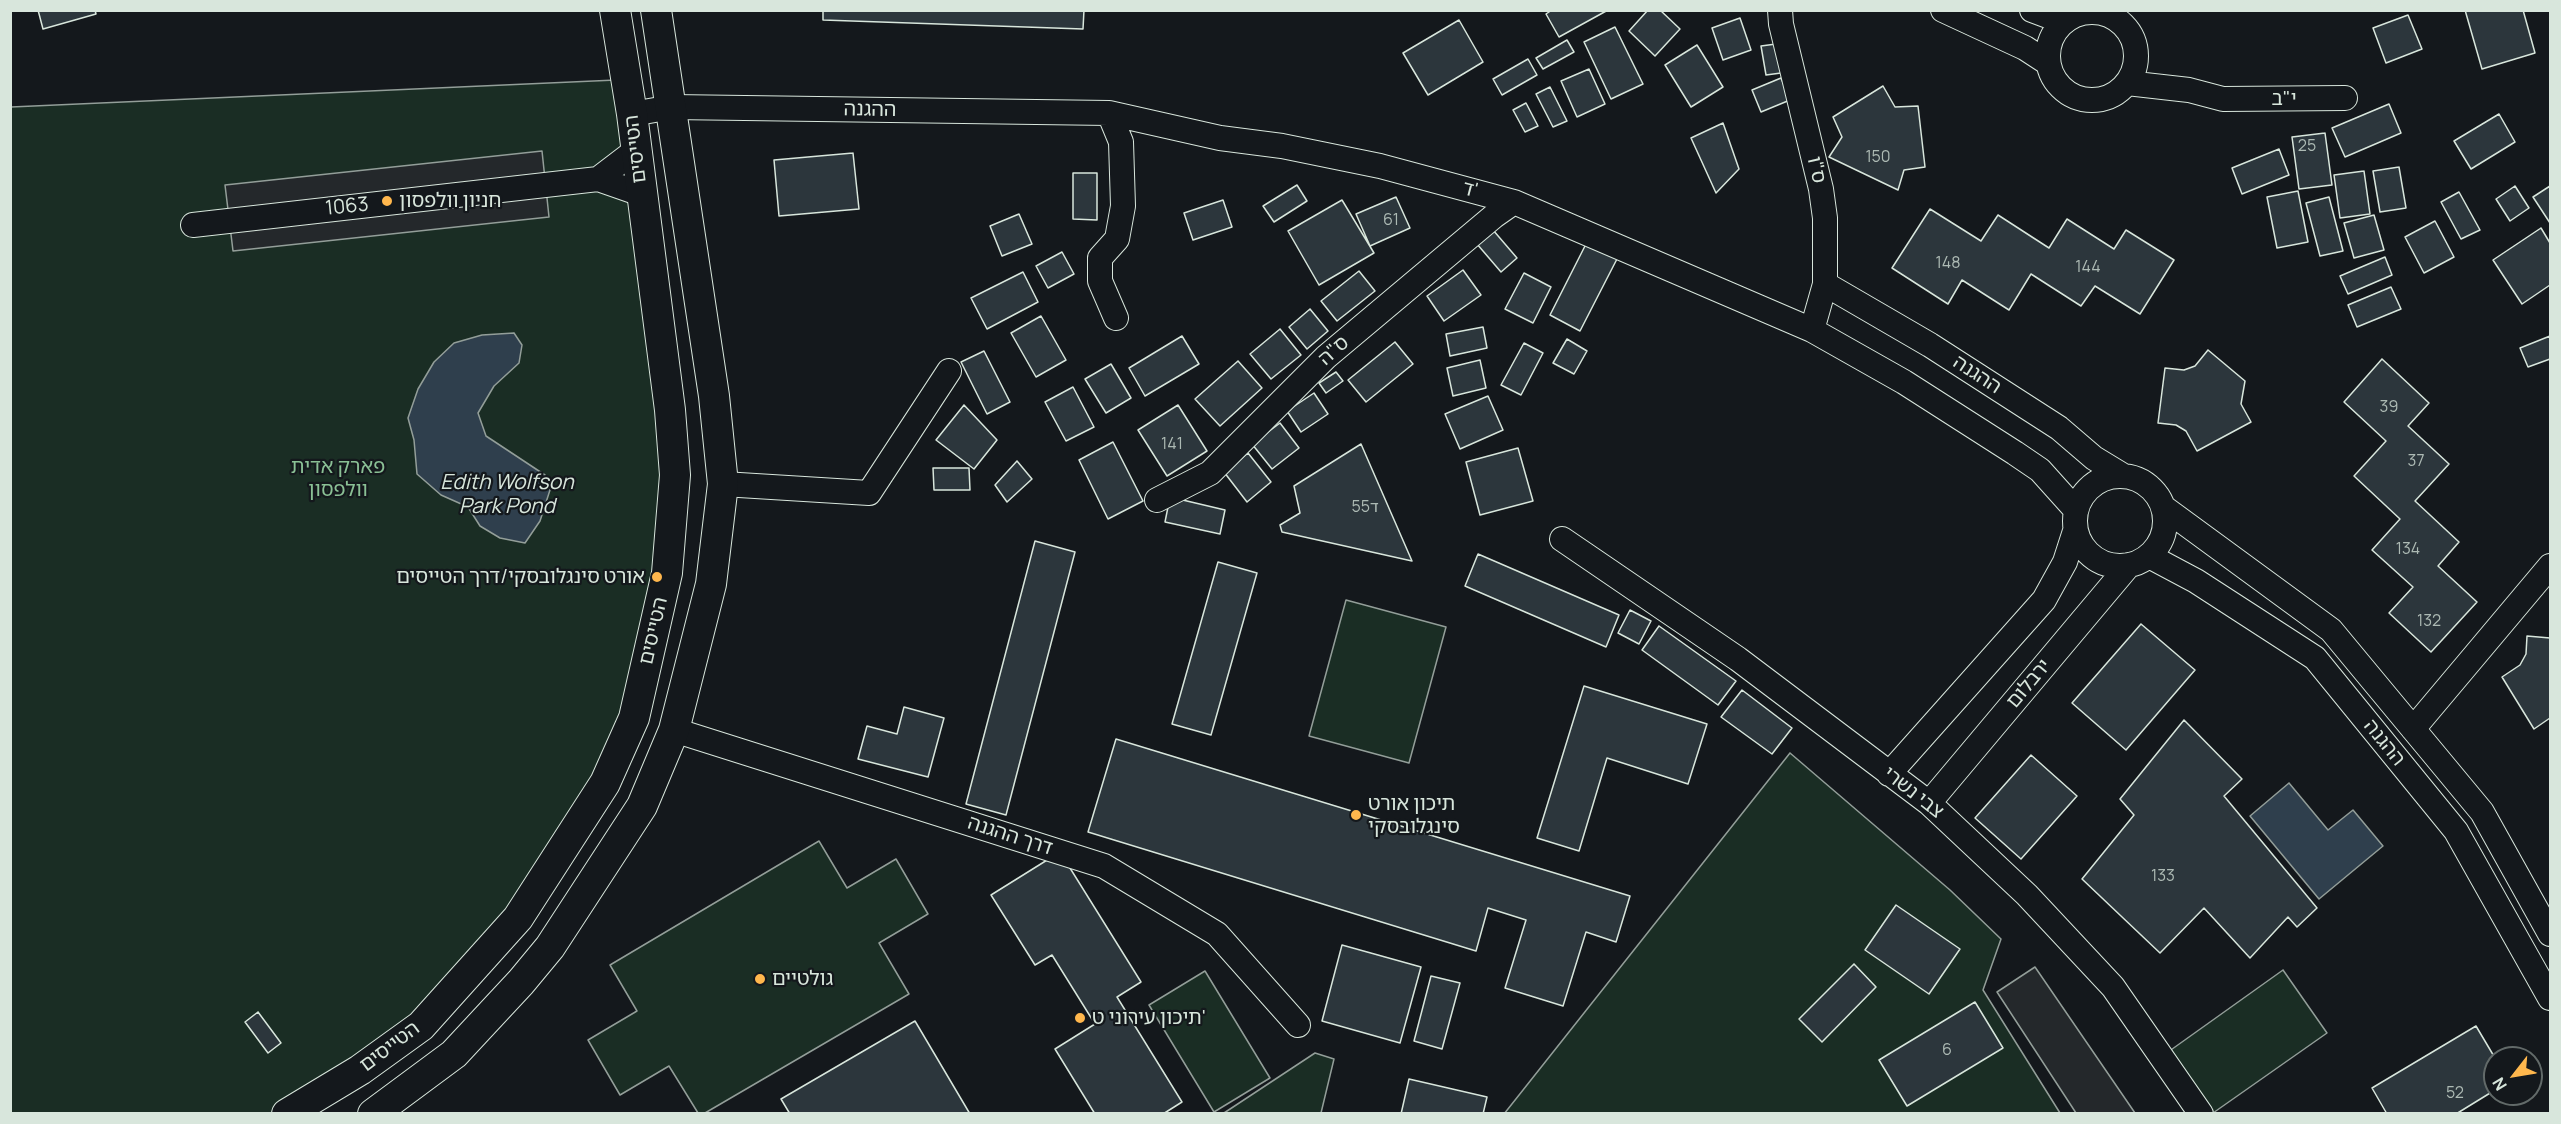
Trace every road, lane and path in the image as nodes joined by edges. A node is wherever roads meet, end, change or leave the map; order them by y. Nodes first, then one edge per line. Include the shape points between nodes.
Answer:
1 (615, 10) edge
2 (656, 10) edge
3 (1780, 10) edge
4 (1943, 10) edge
5 (2032, 10) edge
6 (2103, 13) edge
7 (2064, 22) junction
8 (2048, 63) junction
9 (2131, 72) junction
10 (2345, 98) dead end
11 (672, 107) junction
12 (1109, 113) junction
13 (632, 114) junction
14 (636, 150) junction
15 (598, 179) junction
16 (641, 194) junction
17 (1514, 202) junction
18 (193, 225) dead end
19 (1825, 284) junction
20 (1116, 318) dead end
21 (1812, 330) junction
22 (949, 371) dead end
23 (2122, 475) junction
24 (723, 484) junction
25 (1157, 500) dead end
26 (2163, 507) junction
27 (2075, 520) junction
28 (1562, 539) dead end
29 (2139, 561) junction
30 (2550, 566) edge
31 (2414, 729) junction
32 (674, 730) junction
33 (1889, 774) junction
34 (1929, 803) junction
35 (2550, 934) edge
36 (2550, 998) edge
37 (1298, 1025) dead end
38 (332, 1086) junction
39 (287, 1113) edge
40 (300, 1113) edge
41 (373, 1113) edge
42 (2201, 1113) edge

1 - 13 main road, הטייסים
2 - 11 main road, הטייסים
3 - 19 street, ס"ו via 1821,189
4 - 8 street via 2025,48
5 - 7 street
6 - 7 street via 2077,15
6 - 9 street via 2127,30 2133,43
7 - 8 street via 2048,48
8 - 9 street via 2062,89 2089,100 2117,93
9 - 10 street, י"ב via 2223,99
11 - 12 street, ההגנה
11 - 13 street, ההגנה
11 - 24 main road, הטייסים
12 - 17 street, ד' via 1220,138 1380,166
12 - 20 street via 1121,142 1123,206 1117,239 1100,258 1100,281
13 - 14 main road, הטייסים
14 - 15 street
14 - 16 main road, הטייסים
15 - 16 street, 1063
15 - 18 street, 1063
16 - 38 main road, הטייסים via 675,475 667,573 634,718 605,783 518,918 421,1026
17 - 21 street, ד'
17 - 25 street, ס"ה via 1326,357 1210,473
19 - 21 street, ס"ו
19 - 23 street, ההגנה via 1930,345
21 - 27 street via 1904,382 2040,470
22 - 24 street via 870,494
23 - 26 street via 2148,485
23 - 27 street via 2095,482 2085,490
24 - 32 main road, הטייסים via 711,584
26 - 29 street via 2163,535
26 - 31 street, ההגנה via 2331,630
27 - 29 street via 2081,544 2102,563 2115,566
27 - 33 street via 2065,562 2043,600
28 - 33 street, צבי נשרי via 1738,659
29 - 34 street, ירבלום
29 - 36 street, ההגנה via 2196,581 2315,658 2456,831
30 - 31 street
31 - 35 street, ההגנה via 2482,812
32 - 37 street, דרך ההגנה via 1104,866 1217,934
32 - 41 main road, הטייסים via 642,806 550,947 454,1054
33 - 34 street, צבי נשרי
34 - 42 street, צבי נשרי via 2027,895 2113,987
38 - 39 main road, הטייסים
38 - 40 main road

